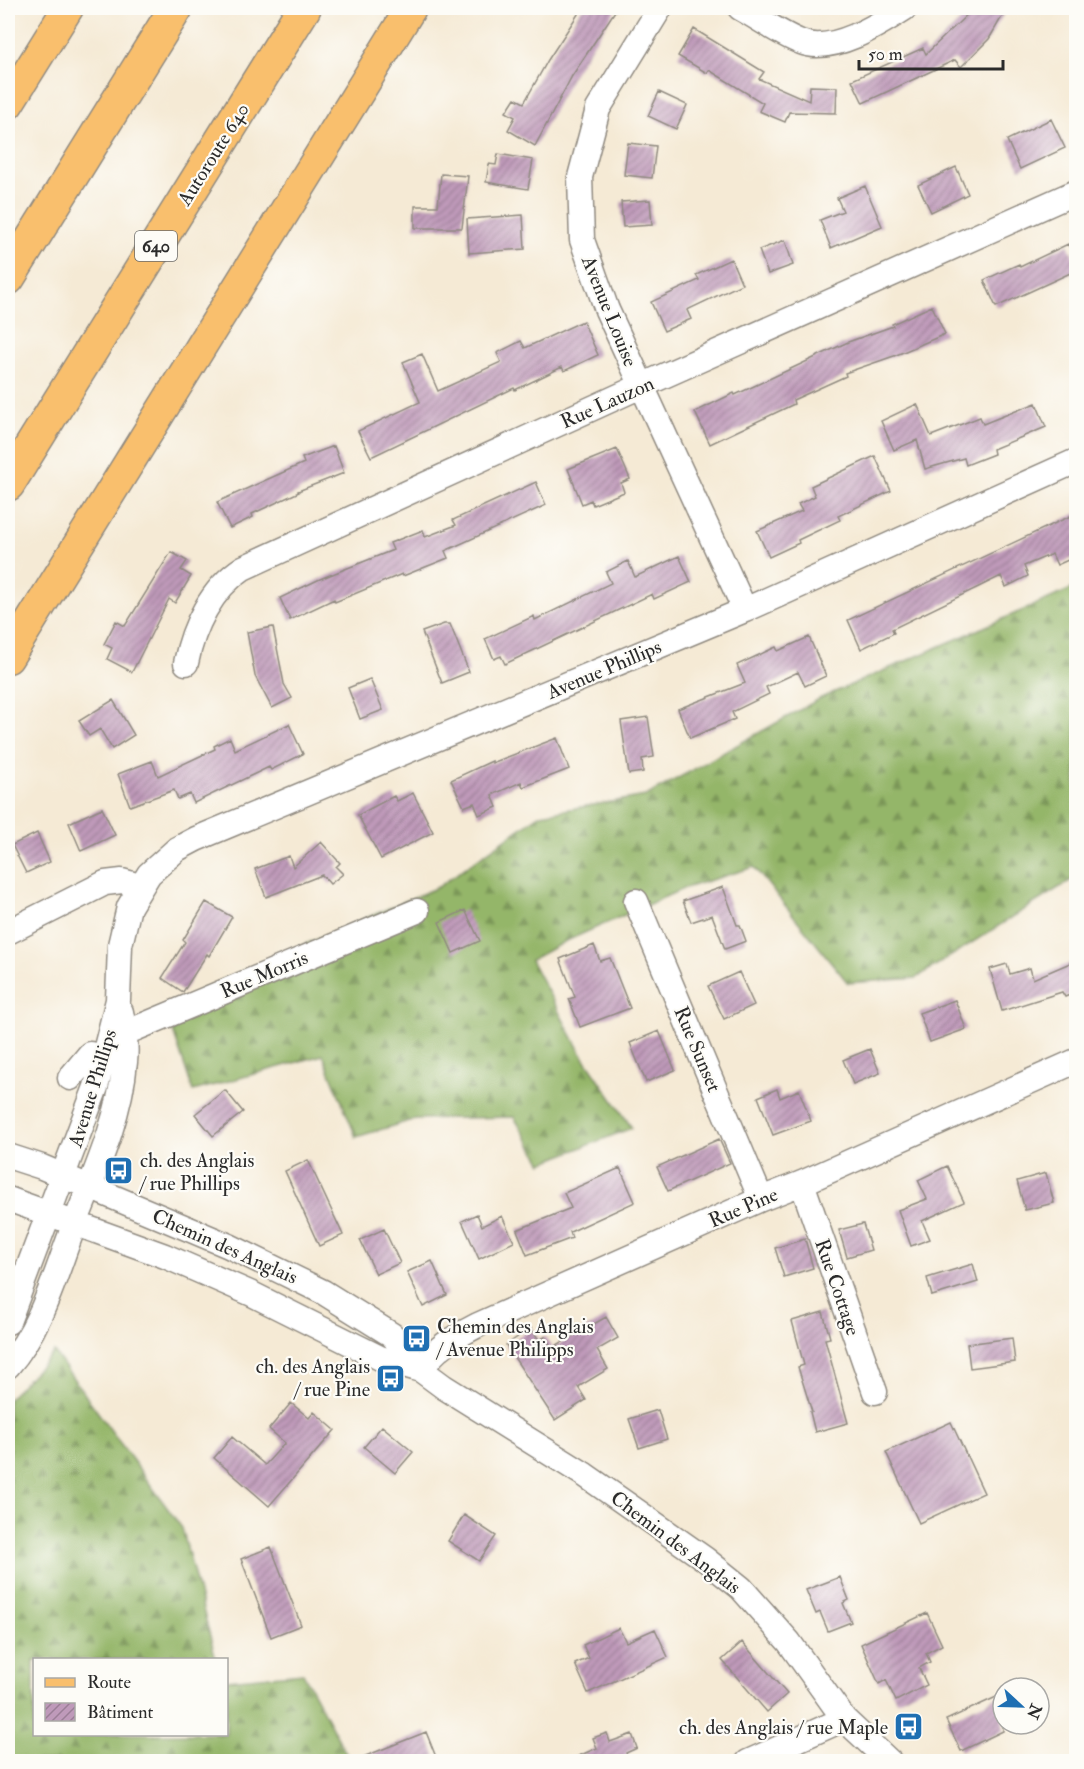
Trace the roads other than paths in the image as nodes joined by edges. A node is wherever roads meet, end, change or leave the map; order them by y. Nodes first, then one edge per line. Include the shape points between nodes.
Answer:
1 (68, 8) edge
2 (176, 8) edge
3 (304, 8) edge
4 (411, 8) edge
5 (660, 8) edge
6 (740, 8) edge
7 (905, 8) edge
8 (8, 104) edge
9 (1077, 192) edge
10 (8, 278) edge
11 (641, 386) junction
12 (1077, 461) edge
13 (8, 484) edge
14 (745, 610) junction
15 (8, 657) edge
16 (186, 663) dead end
17 (140, 886) junction
18 (636, 900) dead end
19 (417, 911) dead end
20 (8, 932) edge
21 (116, 1046) junction
22 (1077, 1061) edge
23 (70, 1078) dead end
24 (8, 1156) edge
25 (63, 1176) junction
26 (802, 1182) junction
27 (89, 1187) junction
28 (761, 1198) junction
29 (8, 1199) edge
30 (47, 1214) junction
31 (75, 1224) junction
32 (8, 1322) edge
33 (8, 1366) edge
34 (421, 1370) junction
35 (875, 1392) dead end
36 (844, 1719) junction
37 (747, 1761) edge
38 (890, 1761) edge

1 - 8 main road
2 - 10 highway
3 - 13 highway, Autoroute 640 / 640
4 - 15 main road
5 - 11 street, Avenue Louise via 598,109 580,177 582,240 607,310
6 - 7 street via 803,43 827,46 877,25
9 - 11 street, Rue Lauzon
11 - 14 street, Avenue Louise
11 - 16 street, Rue Lauzon via 243,568 224,582 211,600 196,628
12 - 14 street, Avenue Phillips
14 - 17 street, Avenue Phillips via 196,839 166,858
17 - 20 street via 122,881 105,884
17 - 21 street, Avenue Phillips via 122,934
18 - 28 street, Rue Sunset
19 - 21 street, Rue Morris
21 - 23 street, Rue Morris via 90,1054
21 - 25 street, Avenue Phillips
21 - 27 street, Avenue Phillips via 118,1104
22 - 26 street, Rue Pine
24 - 25 street, Chemin des Anglais
25 - 27 street, Chemin des Anglais
25 - 30 street, Avenue Phillips
26 - 28 street, Rue Pine
26 - 35 street, Rue Cottage
27 - 31 street, Avenue Phillips
27 - 34 street, Chemin des Anglais via 230,1246 323,1292 392,1335
28 - 34 street, Rue Pine via 478,1325 440,1346
29 - 30 street, Chemin des Anglais
30 - 31 street, Chemin des Anglais
30 - 32 street, Avenue Phillips
31 - 33 street, Avenue Phillips via 37,1322
31 - 34 street, Chemin des Anglais via 165,1256 380,1358
34 - 36 street, Chemin des Anglais via 585,1475 723,1573 789,1642
36 - 37 street
36 - 38 street, Chemin des Anglais

